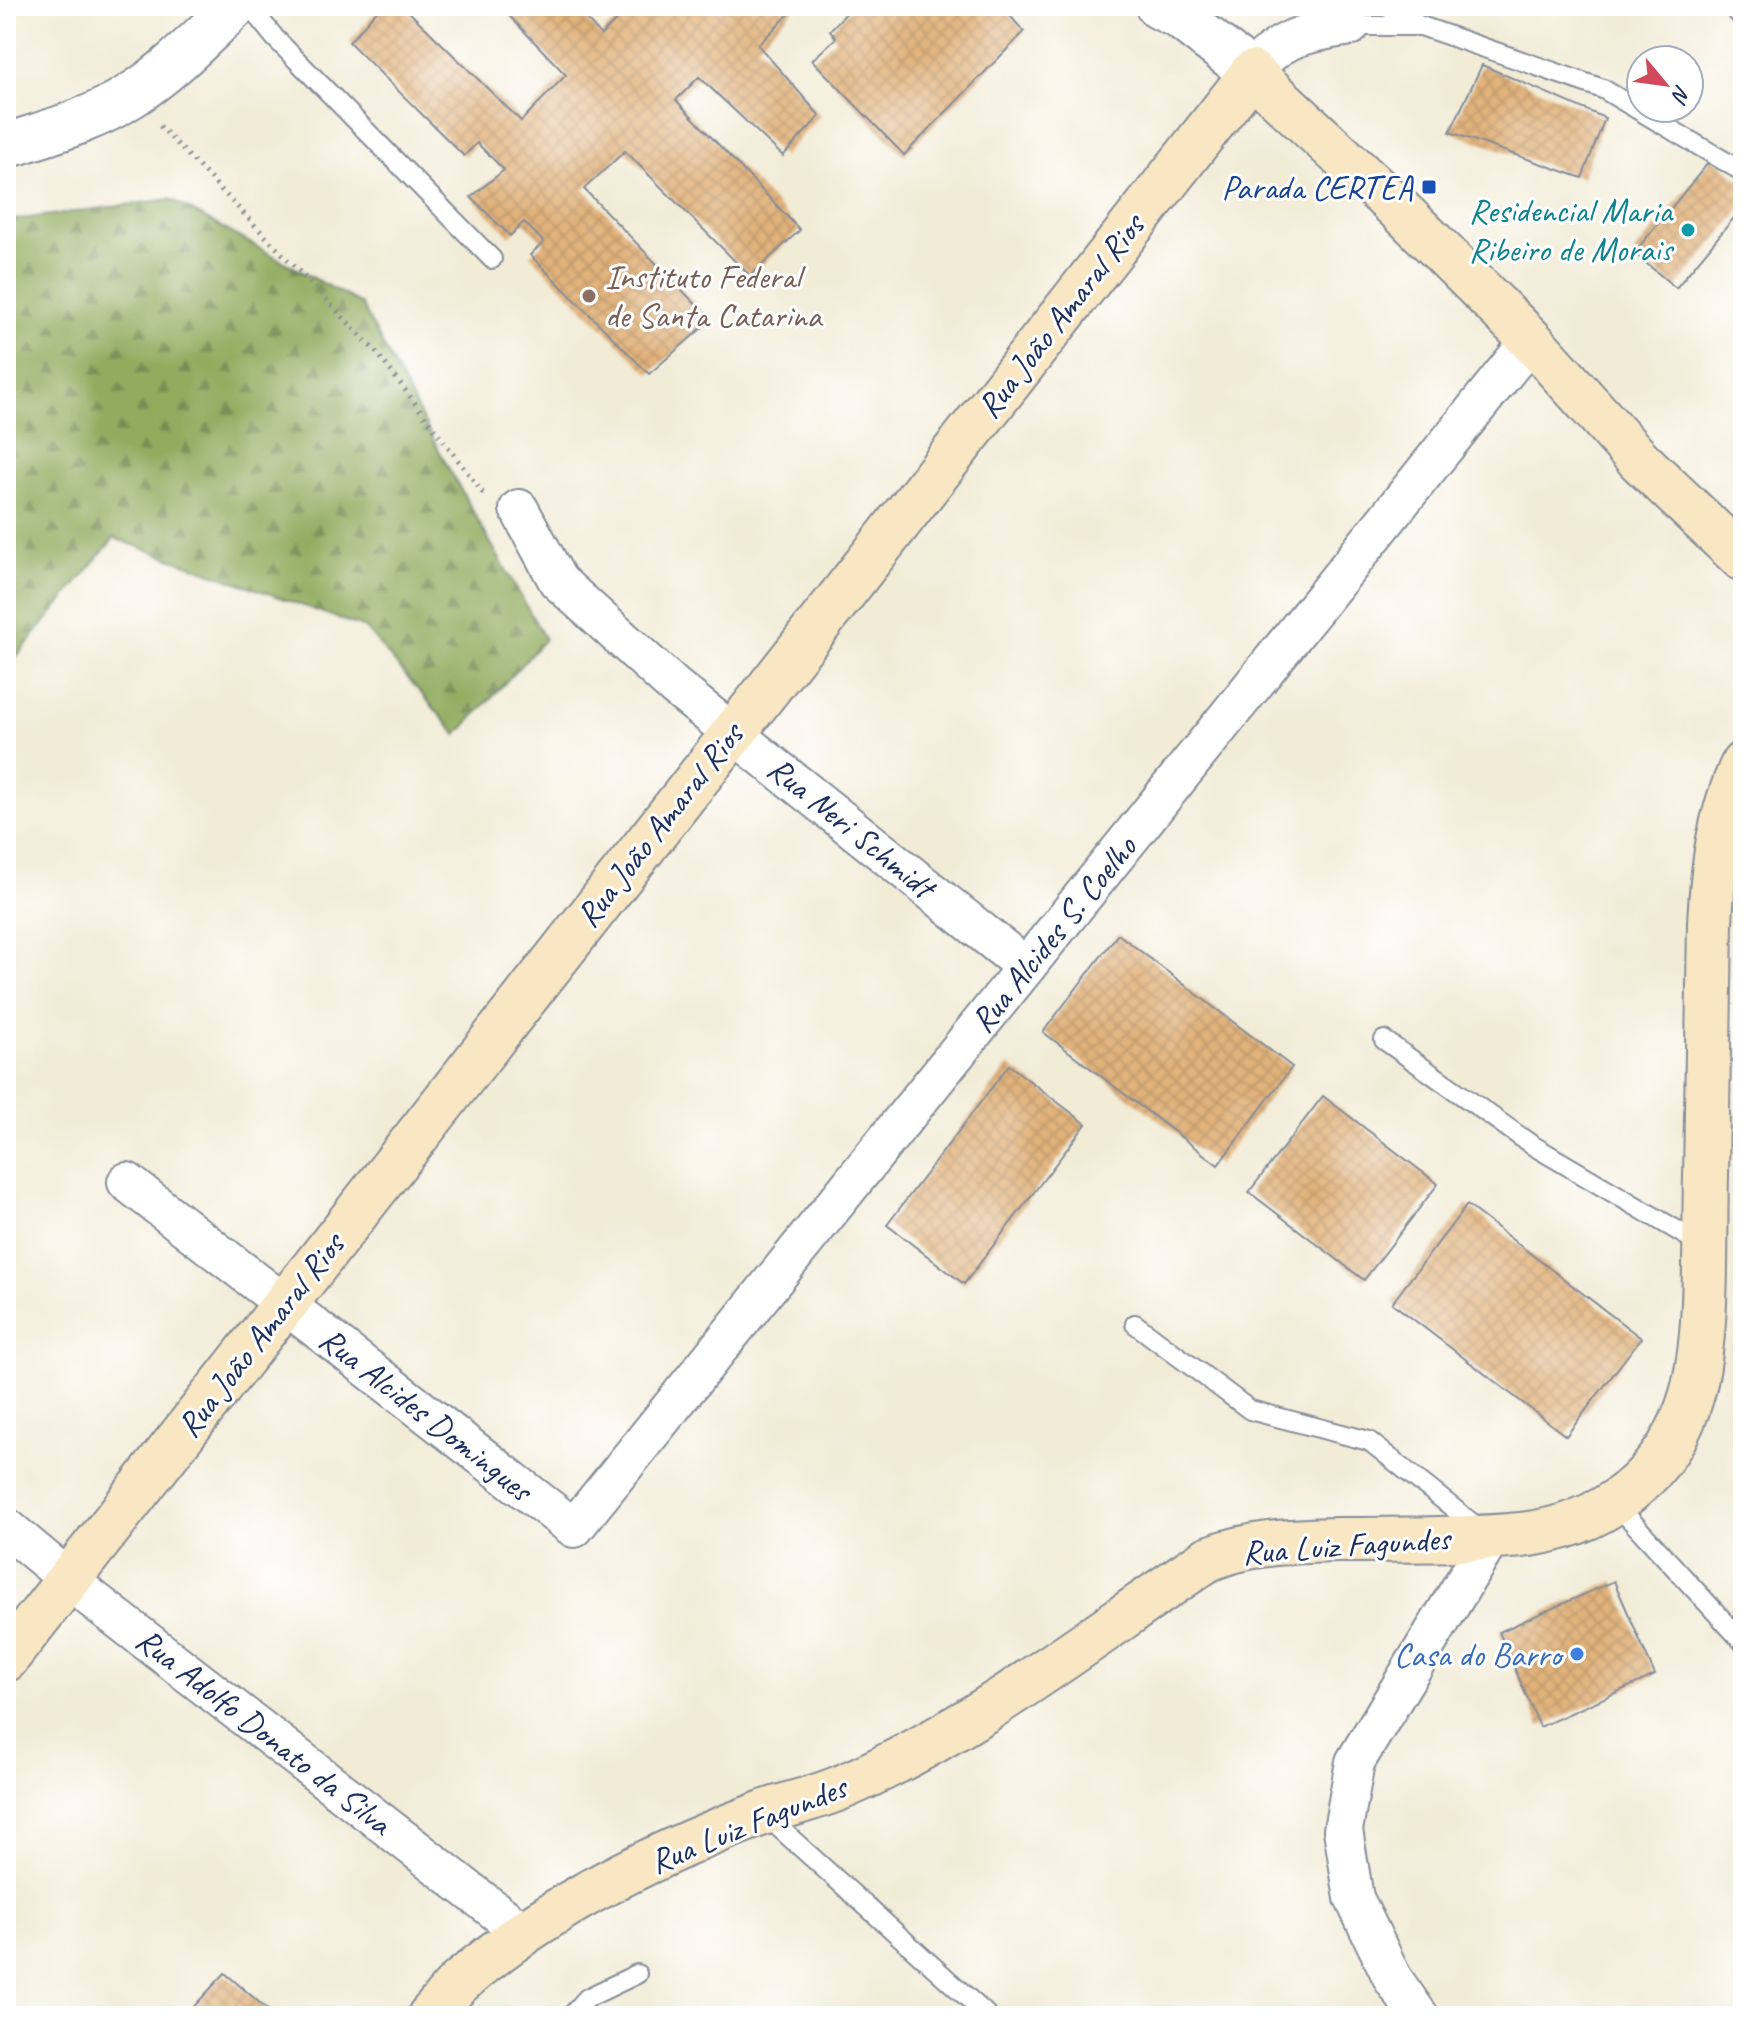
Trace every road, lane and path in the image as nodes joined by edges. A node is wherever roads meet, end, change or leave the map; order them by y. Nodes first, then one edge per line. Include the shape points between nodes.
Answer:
1 (235, 6) edge
2 (249, 6) edge
3 (1158, 6) edge
4 (1385, 6) edge
5 (1731, 6) edge
6 (1743, 18) edge
7 (1350, 26) joint
8 (1421, 26) junction
9 (1252, 73) junction
10 (131, 96) junction
11 (6, 146) edge
12 (1743, 172) edge
13 (492, 259) dead end
14 (1531, 340) junction
15 (519, 509) joint
16 (1743, 559) edge
17 (733, 733) junction
18 (1743, 764) edge
19 (1026, 967) junction
20 (1384, 1040) dead end
21 (127, 1182) dead end
22 (1704, 1246) junction
23 (284, 1304) junction
24 (1135, 1324) dead end
25 (1615, 1503) junction
26 (6, 1527) edge
27 (574, 1528) joint
28 (1491, 1538) junction
29 (69, 1579) junction
30 (1743, 1642) edge
31 (7, 1656) edge
32 (763, 1813) junction
33 (524, 1933) junction
34 (637, 1974) dead end
35 (430, 2016) edge
36 (571, 2016) edge
37 (988, 2016) edge
38 (1419, 2016) edge

1 - 10 street
2 - 13 lane
3 - 9 street
4 - 8 lane
5 - 6 lane
7 - 8 lane
7 - 9 street via 1298,36 1267,53
8 - 12 lane via 1603,89
9 - 14 main road
9 - 17 main road, Rua João Amaral Rios
10 - 11 street via 75,124
10 - 15 path via 378,354 482,492
14 - 16 main road via 1639,460
14 - 19 street, Rua Alcides S. Coelho
15 - 17 street, Rua Neri Schmidt via 558,581
17 - 19 street, Rua Neri Schmidt
17 - 23 main road, Rua João Amaral Rios
18 - 22 main road, Rua Luiz Fagundes via 1722,819 1713,865
19 - 27 street, Rua Alcides S. Coelho
20 - 22 lane via 1532,1145
21 - 23 street, Rua Alcides Domingues
22 - 25 main road, Rua Luiz Fagundes via 1701,1335 1692,1395 1683,1420 1649,1474
23 - 27 street, Rua Alcides Domingues
23 - 29 main road, Rua João Amaral Rios
24 - 28 lane via 1250,1410 1369,1441
25 - 28 main road, Rua Luiz Fagundes via 1556,1530
25 - 30 lane
26 - 29 street, Rua Adolfo Donato da Silva
28 - 32 main road, Rua Luiz Fagundes via 1288,1542 1229,1551 1208,1559 919,1749 848,1785
28 - 38 street via 1355,1762 1343,1830 1354,1898 1393,1979
29 - 31 main road, Rua João Amaral Rios
29 - 33 street, Rua Adolfo Donato da Silva
32 - 33 main road, Rua Luiz Fagundes via 582,1895
32 - 37 lane
33 - 35 main road, Rua Luiz Fagundes via 461,1981
34 - 36 lane via 587,1998

